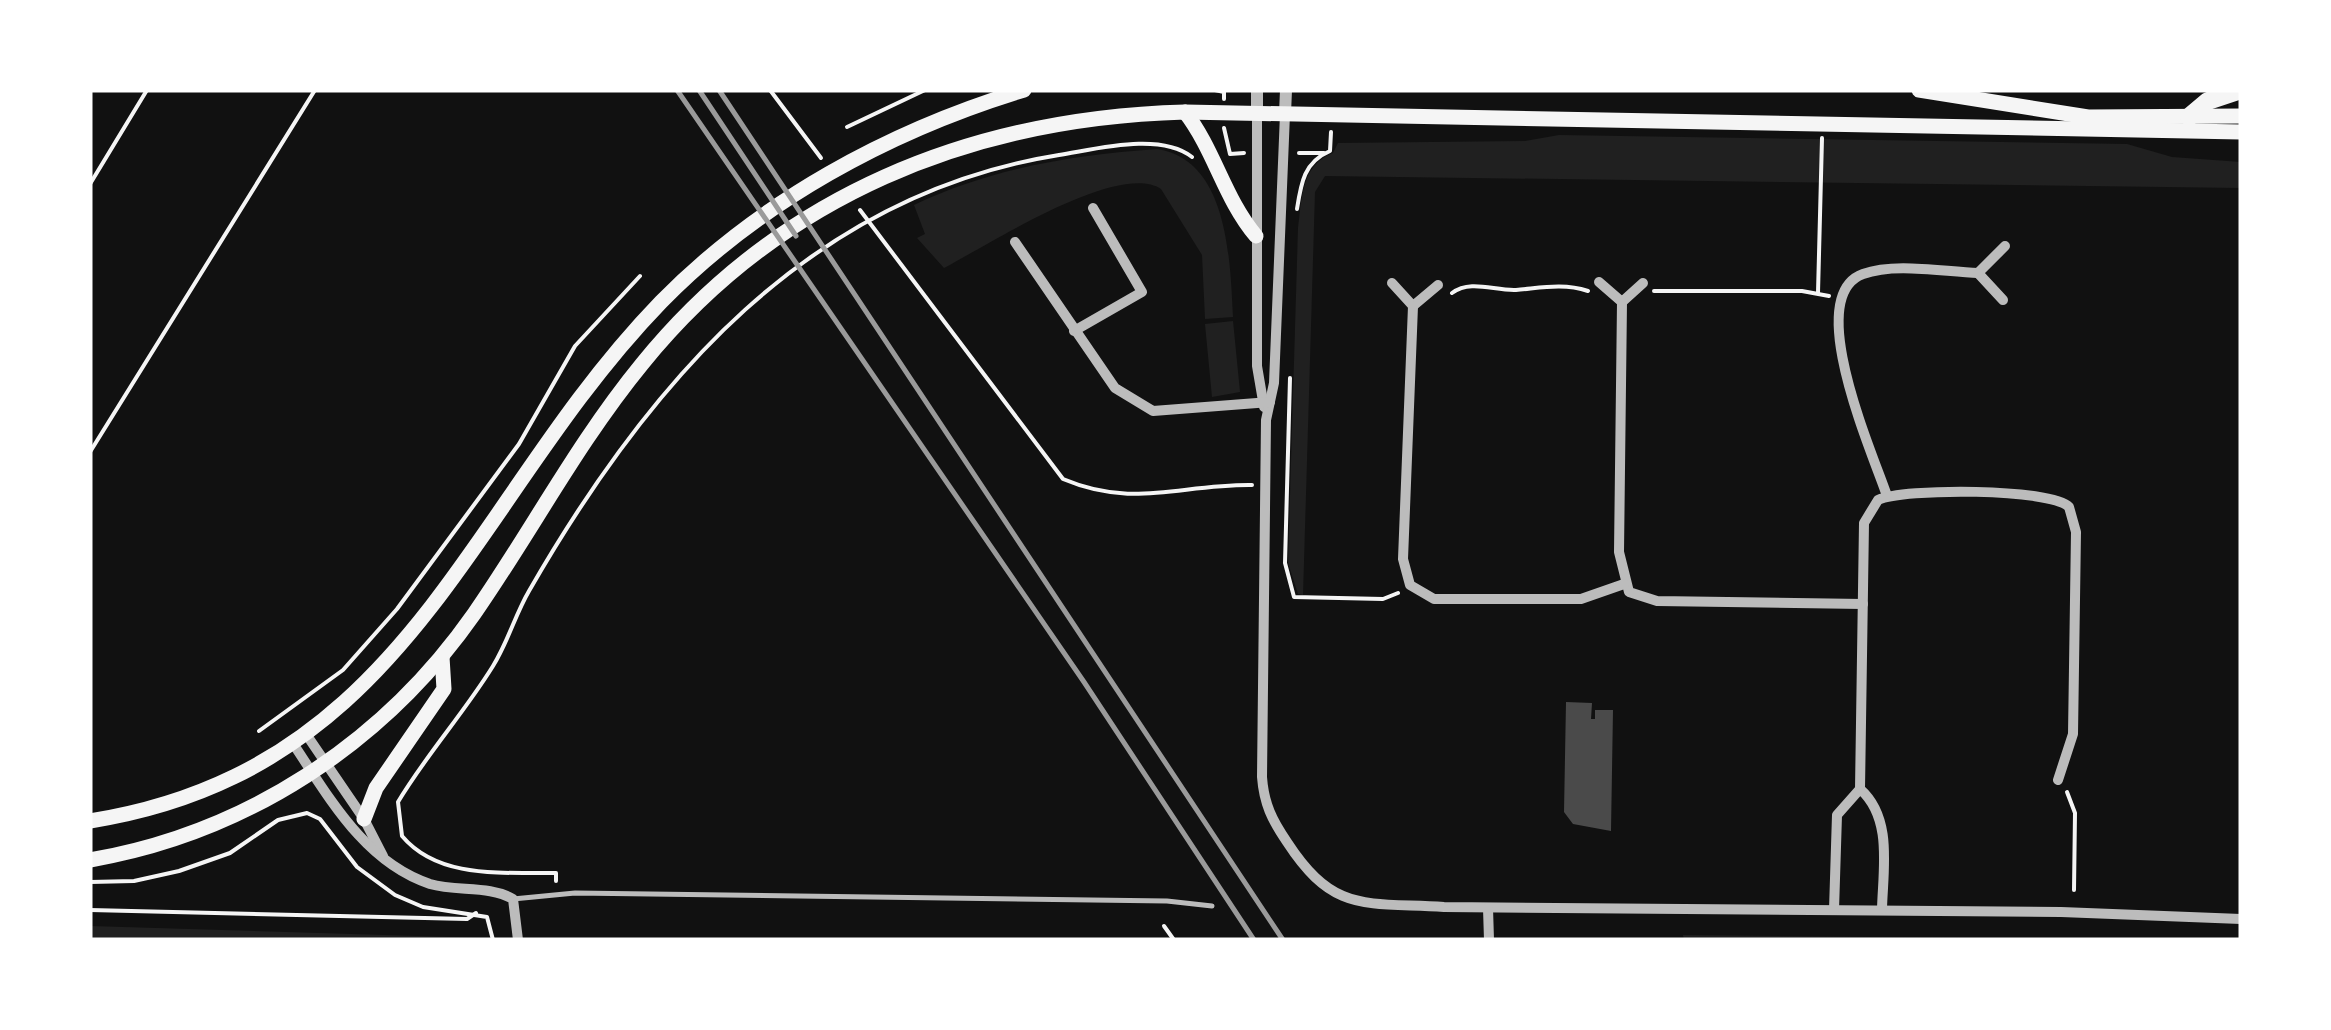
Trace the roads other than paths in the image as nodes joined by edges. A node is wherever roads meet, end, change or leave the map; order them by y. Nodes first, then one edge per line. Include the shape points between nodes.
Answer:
1 (1024, 90) edge
2 (1257, 90) edge
3 (1286, 90) edge
4 (1920, 90) edge
5 (2241, 90) edge
6 (1185, 112) junction
7 (1257, 114) junction
8 (1286, 114) junction
9 (2241, 116) edge
10 (2190, 118) junction
11 (2241, 132) edge
12 (1093, 208) dead end
13 (1256, 236) junction
14 (1015, 242) dead end
15 (2005, 246) dead end
16 (1978, 272) junction
17 (1599, 282) road end
18 (1392, 283) dead end
19 (1642, 283) road end
20 (1438, 286) road end
21 (2003, 300) dead end
22 (1622, 302) junction
23 (1413, 306) junction
24 (1074, 331) junction
25 (1266, 402) junction
26 (1887, 496) junction
27 (1624, 584) junction
28 (1864, 604) junction
29 (442, 657) junction
30 (299, 738) junction
31 (320, 768) junction
32 (2058, 780) road end
33 (1860, 789) junction
34 (364, 819) junction
35 (90, 820) edge
36 (383, 857) junction
37 (90, 860) edge
38 (513, 900) junction
39 (1212, 906) dead end
40 (1488, 908) junction
41 (1834, 910) junction
42 (1882, 910) junction
43 (2241, 918) edge
44 (518, 940) edge
45 (1489, 940) edge

1 - 30 main road via 866,154 750,223 659,304 600,372 420,626 374,676
2 - 7 street
3 - 8 street
4 - 10 main road via 2068,115
5 - 10 highway via 2208,102
6 - 7 main road
6 - 13 main road via 1212,154 1233,209
6 - 29 main road via 1096,117 952,149 880,177 756,253 674,327 618,394
7 - 8 main road
7 - 13 street
8 - 11 main road
8 - 25 street
9 - 10 main road
12 - 24 street via 1142,292
13 - 25 street via 1257,366
14 - 24 street
15 - 16 street
16 - 21 street
16 - 26 street via 1873,272 1853,279 1840,301 1846,381
17 - 22 street
18 - 23 street
19 - 22 street
20 - 23 street
22 - 27 street
23 - 27 street via 1404,558 1410,585 1434,599 1581,599
24 - 25 street via 1107,380 1153,411
25 - 40 street via 1264,800 1300,862 1328,891 1368,902
26 - 28 street via 1866,517
26 - 32 street via 2044,494 2069,507 2076,532 2073,734
27 - 28 street via 1636,597 1657,601
28 - 33 street
29 - 31 main road via 390,712
29 - 34 main road via 444,689 381,779
30 - 31 street
30 - 35 main road via 201,789
31 - 34 street
31 - 36 street via 364,846
31 - 37 main road via 207,828
33 - 41 street via 1837,815
33 - 42 street via 1881,820
34 - 36 street
36 - 38 street via 434,885
38 - 39 lane via 711,894
38 - 44 street
40 - 41 street
40 - 45 street
41 - 42 street
42 - 43 street

